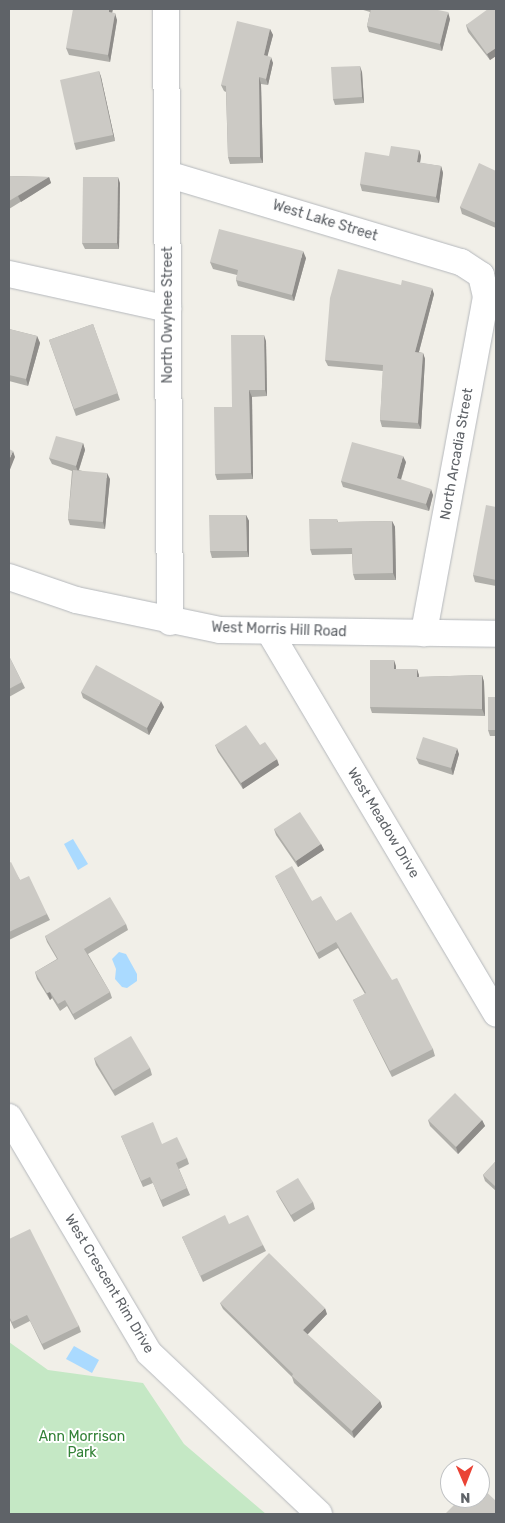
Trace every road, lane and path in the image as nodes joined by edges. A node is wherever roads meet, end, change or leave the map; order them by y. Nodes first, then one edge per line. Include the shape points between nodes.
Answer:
1 (166, 9) edge
2 (167, 174) junction
3 (9, 274) edge
4 (481, 275) joint
5 (168, 309) junction
6 (9, 577) edge
7 (170, 622) junction
8 (269, 631) junction
9 (424, 633) junction
10 (496, 634) edge
11 (496, 1014) edge
12 (9, 1117) edge
13 (319, 1514) edge

1 - 2 street, North Owyhee Street
2 - 4 street, West Lake Street via 461,262
2 - 5 street, North Owyhee Street
3 - 5 street
4 - 9 street, North Arcadia Street via 486,297
5 - 7 street, North Owyhee Street
6 - 7 street, West Morris Hill Road via 76,600
7 - 8 street, West Morris Hill Road via 220,630
8 - 9 street, West Morris Hill Road
8 - 11 street, West Meadow Drive
9 - 10 street, West Morris Hill Road
12 - 13 street, West Crescent Rim Drive via 149,1353

